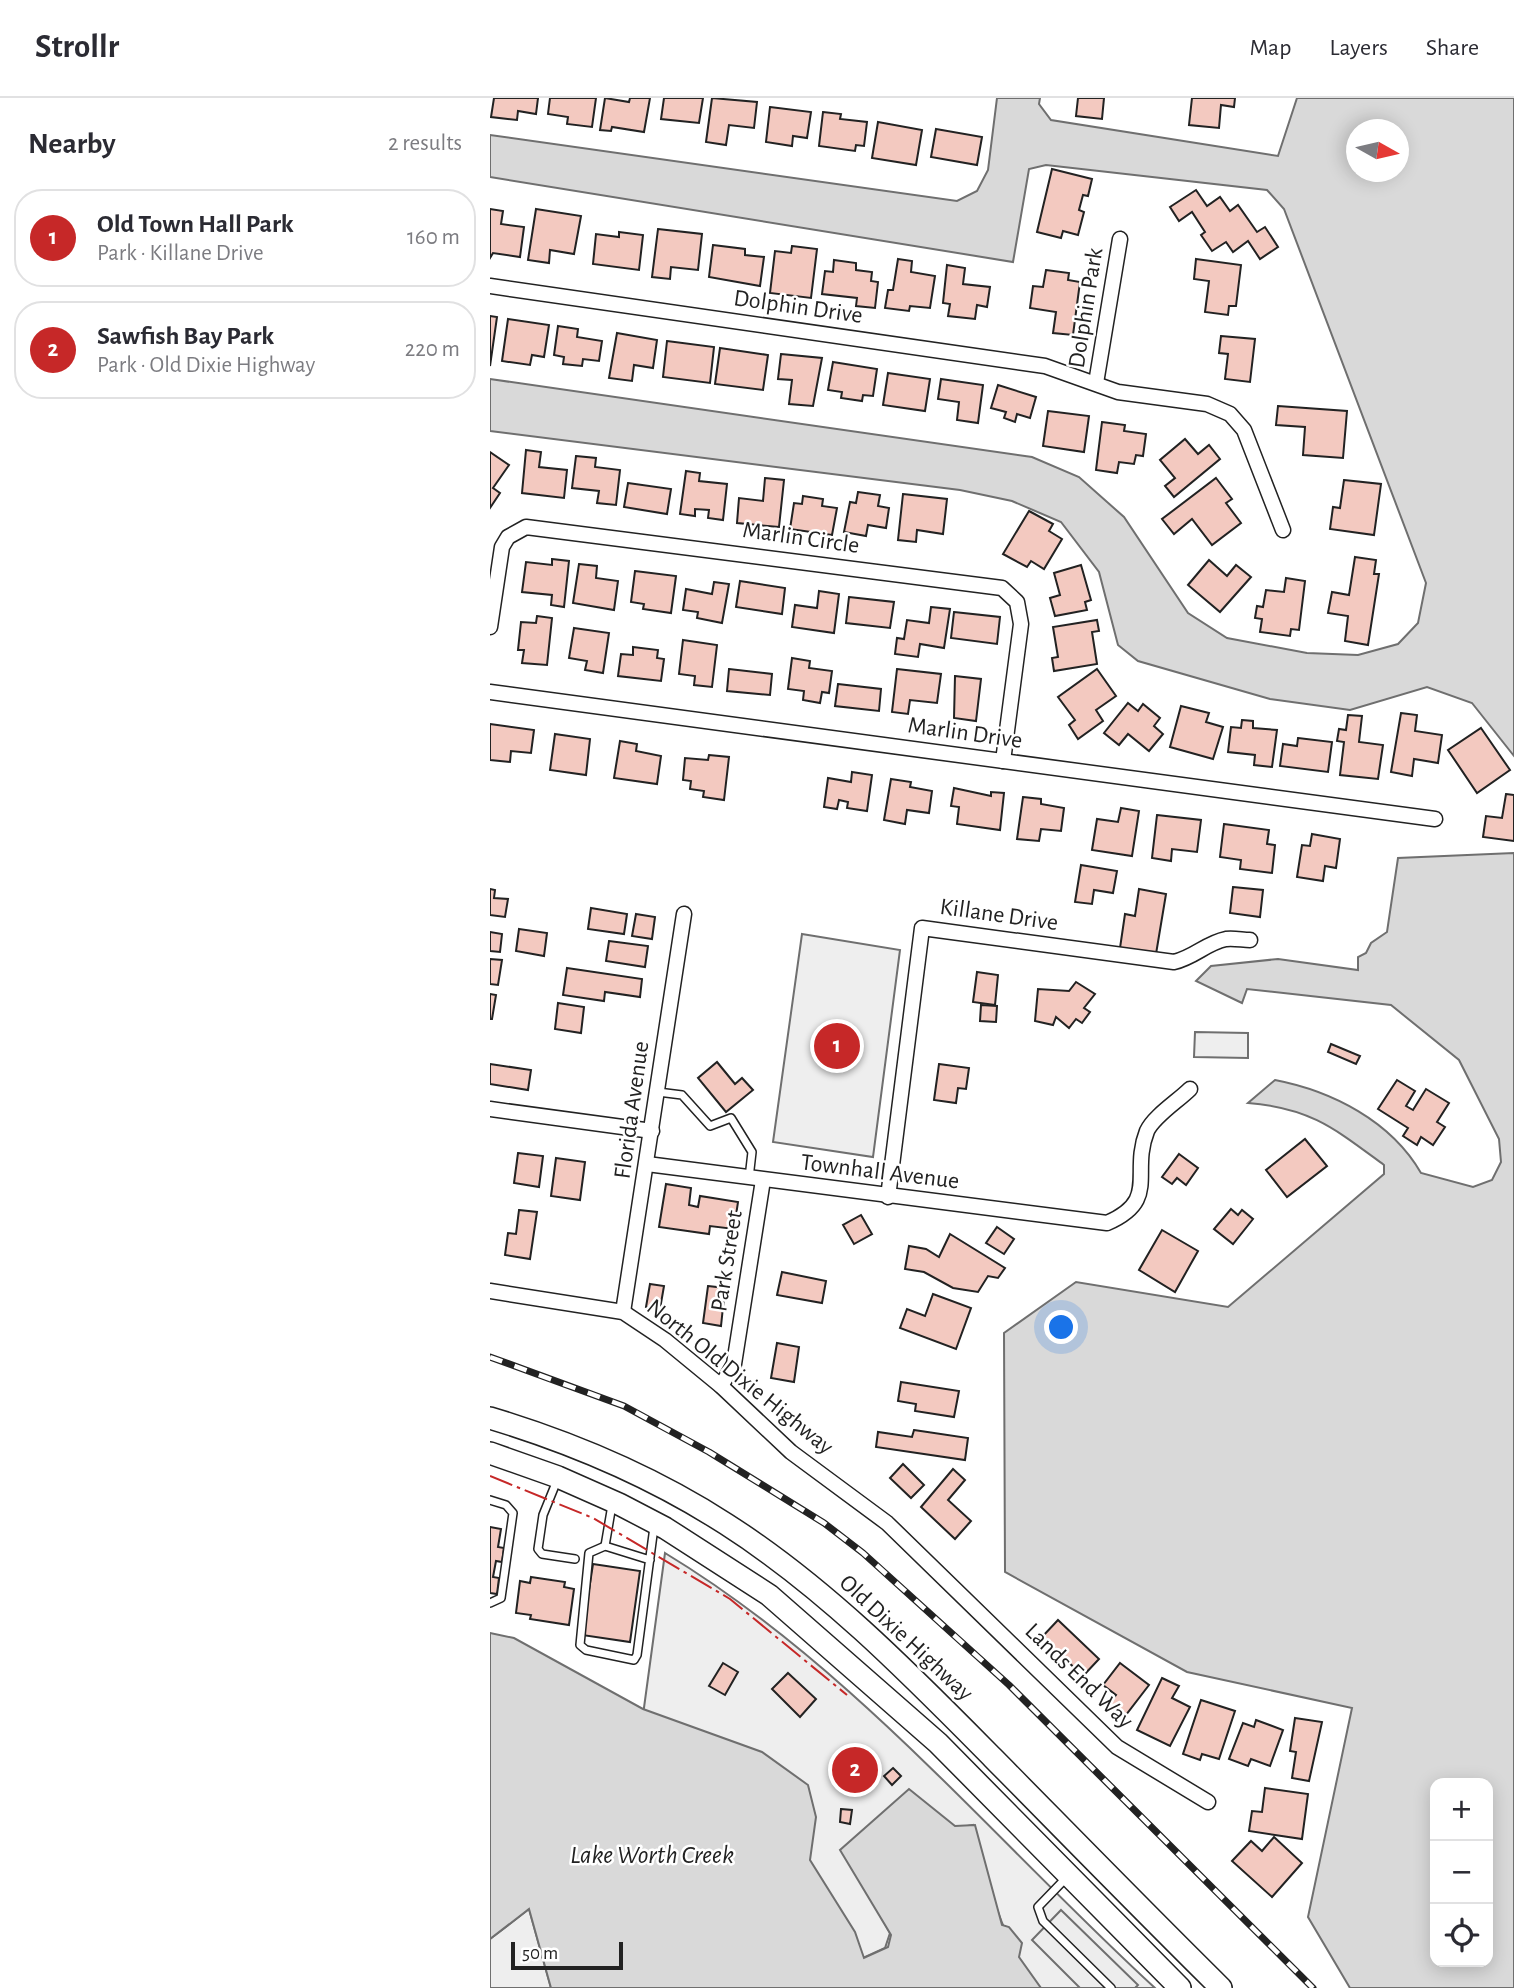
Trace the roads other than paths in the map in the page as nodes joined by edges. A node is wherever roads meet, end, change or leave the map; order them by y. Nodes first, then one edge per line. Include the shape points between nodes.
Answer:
1 (1120, 239) dead end
2 (490, 286) edge
3 (1096, 383) junction
4 (1283, 530) dead end
5 (490, 627) edge
6 (490, 692) edge
7 (1003, 761) junction
8 (1435, 819) dead end
9 (684, 914) dead end
10 (1250, 940) dead end
11 (1190, 1089) dead end
12 (658, 1092) junction
13 (490, 1109) edge
14 (652, 1131) junction
15 (647, 1164) junction
16 (756, 1179) junction
17 (888, 1197) junction
18 (490, 1291) edge
19 (623, 1312) junction
20 (721, 1386) junction
21 (490, 1418) edge
22 (490, 1454) edge
23 (558, 1477) junction
24 (490, 1500) edge
25 (612, 1501) junction
26 (655, 1522) junction
27 (605, 1546) junction
28 (575, 1559) dead end
29 (650, 1560) junction
30 (932, 1564) joint
31 (490, 1602) edge
32 (1208, 1802) dead end
33 (1069, 1875) junction
34 (1178, 1985) edge
35 (1111, 1988) edge
36 (1221, 1988) edge

1 - 3 street, Dolphin Park
2 - 3 street, Dolphin Drive via 1045,366
3 - 4 street, Dolphin Drive via 1118,392 1207,404 1230,414 1244,430
5 - 7 street, Marlin Circle via 502,547 526,527 1002,588 1017,602 1021,624
6 - 7 street, Marlin Drive
7 - 8 street, Marlin Drive
9 - 12 street, Florida Avenue
10 - 17 street, Killane Drive via 1226,939 1199,950 1192,958 1174,962 922,928
11 - 17 street, Townhall Avenue via 1149,1128 1139,1199 1127,1214 1107,1223
12 - 14 street, Florida Avenue
12 - 16 lane via 682,1096 710,1126 732,1118 752,1152
13 - 14 street
14 - 15 street, Florida Avenue
15 - 16 street, Townhall Avenue
15 - 19 street, Florida Avenue
16 - 17 street, Townhall Avenue
16 - 20 street, Park Street via 734,1364
18 - 19 street, North Old Dixie Highway
19 - 20 street, North Old Dixie Highway
20 - 30 street, North Old Dixie Highway via 791,1452 887,1523
21 - 36 main road, Old Dixie Highway via 557,1438 631,1471 726,1524 789,1568 905,1670
22 - 23 main road
23 - 25 main road
23 - 28 lane via 543,1515 538,1549 542,1554
24 - 31 lane via 506,1505 513,1513 501,1598
25 - 26 main road
25 - 27 lane
26 - 29 lane
26 - 33 main road via 769,1595 938,1743
27 - 29 lane
27 - 29 lane via 589,1553 586,1566 578,1639 586,1650 634,1660
30 - 32 street, Lands End Way via 1117,1746
33 - 34 main road
33 - 35 lane via 1038,1907 1043,1921

